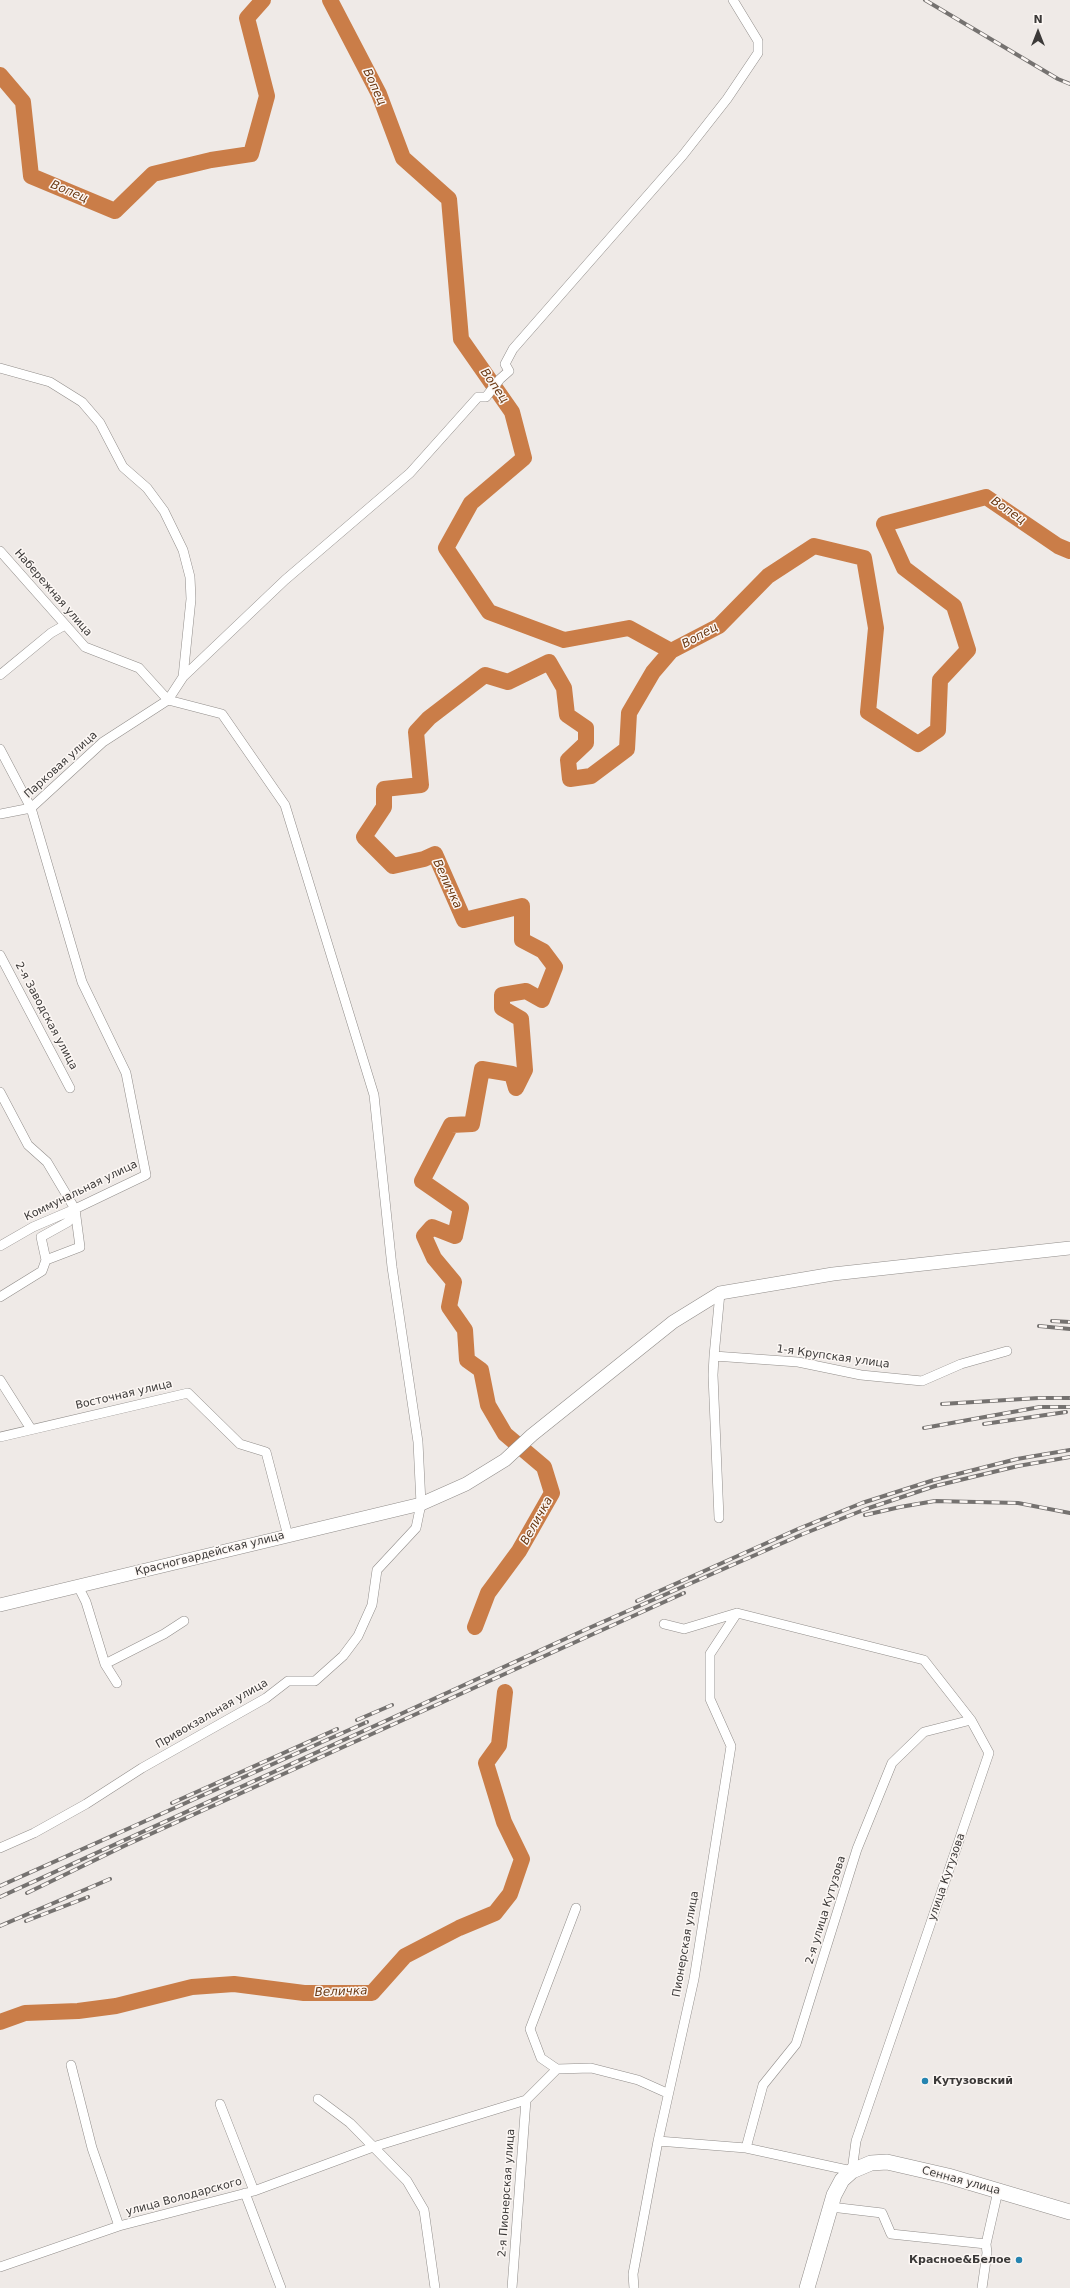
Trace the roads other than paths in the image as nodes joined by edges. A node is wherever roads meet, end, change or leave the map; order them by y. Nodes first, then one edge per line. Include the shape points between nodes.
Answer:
1 (733, 0) edge
2 (0, 368) edge
3 (0, 550) edge
4 (65, 625) junction
5 (0, 675) edge
6 (182, 677) junction
7 (168, 700) junction
8 (0, 749) edge
9 (30, 808) junction
10 (0, 814) edge
11 (0, 955) edge
12 (126, 1073) joint
13 (70, 1088) dead end
14 (0, 1092) edge
15 (76, 1209) junction
16 (0, 1246) edge
17 (1070, 1248) edge
18 (46, 1260) junction
19 (720, 1293) junction
20 (0, 1297) edge
21 (1007, 1351) dead end
22 (714, 1356) junction
23 (0, 1380) edge
24 (30, 1429) junction
25 (0, 1437) edge
26 (421, 1504) junction
27 (719, 1518) dead end
28 (288, 1536) junction
29 (78, 1586) junction
30 (0, 1605) edge
31 (737, 1613) junction
32 (184, 1621) dead end
33 (664, 1624) dead end
34 (105, 1664) junction
35 (117, 1682) dead end
36 (971, 1720) junction
37 (0, 1848) edge
38 (576, 1908) dead end
39 (71, 2065) dead end
40 (557, 2069) junction
41 (667, 2093) junction
42 (318, 2100) dead end
43 (526, 2100) junction
44 (220, 2104) dead end
45 (658, 2141) junction
46 (373, 2147) junction
47 (746, 2148) junction
48 (852, 2171) junction
49 (998, 2191) junction
50 (250, 2192) junction
51 (831, 2206) junction
52 (1070, 2212) edge
53 (119, 2226) junction
54 (986, 2244) junction
55 (0, 2267) edge
56 (281, 2288) edge
57 (435, 2288) edge
58 (512, 2288) edge
59 (634, 2288) edge
60 (807, 2288) edge
61 (982, 2288) edge

1 - 6 street via 758,41 758,54 683,155 513,349 505,364 509,371 486,397 478,397 410,473 285,580
2 - 6 street, Парковая улица via 50,382 82,402 100,423 123,467 147,488 164,512 182,550 190,577 191,600
3 - 4 street, Набережная улица
4 - 5 street via 51,633
4 - 7 street, Набережная улица via 85,647 139,668
6 - 7 street, Парковая улица
7 - 9 street, Парковая улица via 103,742
7 - 26 street, Привокзальная улица via 222,714 285,805 374,1095 392,1267 418,1442
8 - 9 street
9 - 10 street
9 - 12 street, Парковая улица via 82,982
11 - 13 street, 2-я Заводская улица
12 - 15 street, Коммунальная улица via 146,1175
14 - 15 street via 28,1145 48,1162
15 - 16 street, Коммунальная улица via 33,1227
15 - 18 street via 68,1222 41,1237
15 - 18 street via 80,1247
17 - 19 street via 833,1274
18 - 20 street via 42,1271
19 - 22 street
19 - 26 street, Красногвардейская улица via 673,1322 532,1435 505,1460 466,1484
21 - 22 street, 1-я Крупская улица via 961,1364 922,1381 861,1375 798,1362
22 - 27 street
23 - 24 street
24 - 25 street, Восточная улица
24 - 28 street, Восточная улица via 188,1393 240,1444 266,1452
26 - 28 street, Красногвардейская улица
26 - 37 street, Привокзальная улица via 416,1528 377,1570 372,1605 358,1636 343,1656 316,1681 288,1681 266,1698 142,1768 86,1804 34,1833
28 - 29 street, Красногвардейская улица
29 - 30 street, Красногвардейская улица
29 - 34 street via 86,1602
31 - 33 street via 684,1628
31 - 36 street, улица Кутузова via 924,1660
31 - 41 street, Пионерская улица via 710,1654 710,1699 731,1746 694,1979
32 - 34 street
34 - 35 street
36 - 47 street, 2-я улица Кутузова via 924,1732 892,1763 857,1849 796,2044 762,2085
36 - 48 street, улица Кутузова via 989,1753 856,2141
38 - 40 street via 530,2029 541,2058
39 - 53 street via 92,2148
40 - 41 street via 591,2068 638,2080
40 - 43 street, улица Володарского
41 - 45 street, Пионерская улица
42 - 46 street via 350,2123
43 - 46 street, улица Володарского
43 - 58 street, 2-я Пионерская улица
44 - 50 street
45 - 47 street
45 - 59 street, Пионерская улица via 633,2274
46 - 50 street, улица Володарского
46 - 57 street via 408,2181 424,2210
47 - 48 street
48 - 49 main road, Сенная улица via 871,2163 887,2162
48 - 51 main road via 842,2180
49 - 52 main road, Сенная улица
49 - 54 street
50 - 53 street, улица Володарского
50 - 56 street
51 - 54 street via 882,2213 891,2234
51 - 60 main road
53 - 55 street, улица Володарского
54 - 61 street

